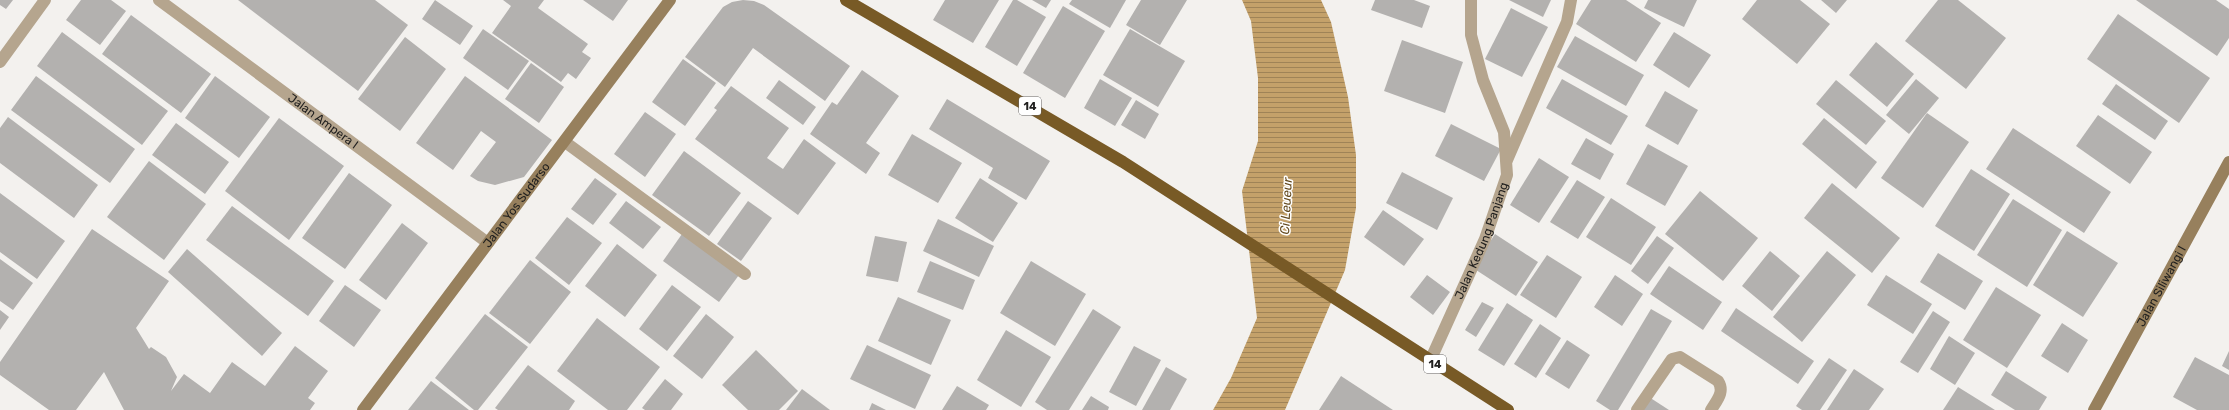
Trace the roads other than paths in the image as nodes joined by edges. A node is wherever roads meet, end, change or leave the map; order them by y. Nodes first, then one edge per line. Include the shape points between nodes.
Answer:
1 (45, 0) edge
2 (158, 0) edge
3 (670, 0) edge
4 (846, 0) edge
5 (1471, 0) edge
6 (1571, 0) edge
7 (0, 62) edge
8 (565, 142) junction
9 (1506, 161) junction
10 (2229, 162) edge
11 (488, 243) junction
12 (744, 274) dead end
13 (1430, 361) junction
14 (363, 410) edge
15 (1508, 410) edge
16 (1637, 410) edge
17 (1711, 410) edge
18 (2094, 410) edge

1 - 7 street
2 - 11 street, Jalan Ampera I
3 - 8 main road, Jalan Yos Sudarso
4 - 13 highway, 14 via 1022,101 1212,218
5 - 9 street, Jalan Kedung Panjang via 1471,36 1483,80 1504,132
6 - 9 street via 1560,41
8 - 11 main road, Jalan Yos Sudarso
8 - 12 street
9 - 13 street, Jalan Kedung Panjang via 1507,175 1485,239
10 - 18 main road, Jalan Siliwangi I
11 - 14 main road, Jalan Yos Sudarso
13 - 15 highway, 14
16 - 17 street via 1672,359 1680,357 1718,381 1721,386 1721,393

